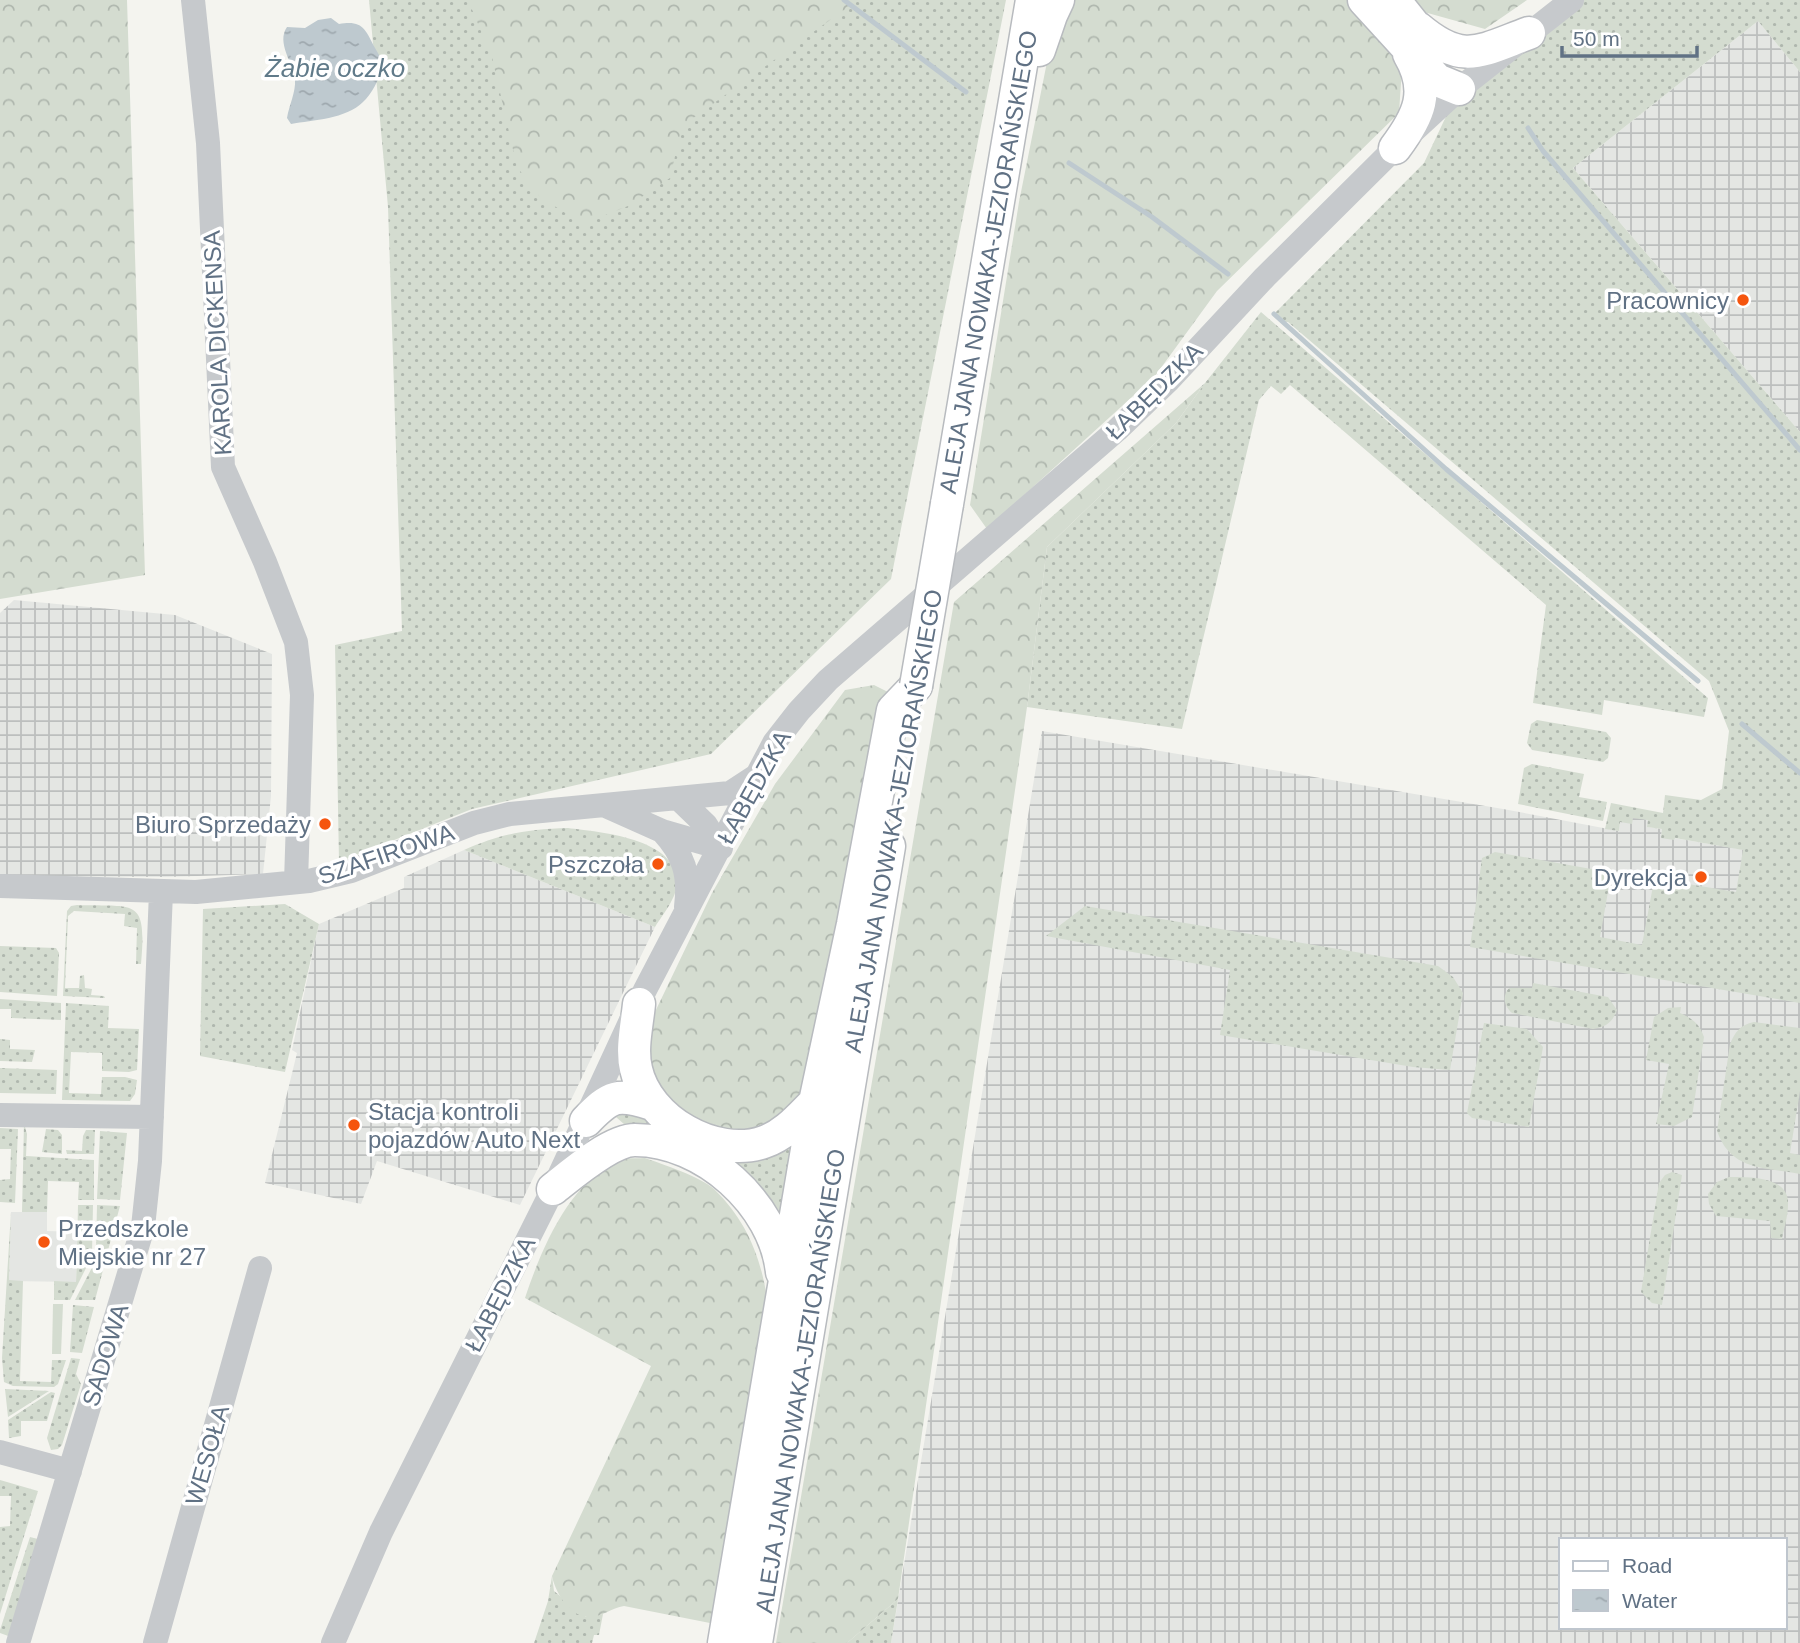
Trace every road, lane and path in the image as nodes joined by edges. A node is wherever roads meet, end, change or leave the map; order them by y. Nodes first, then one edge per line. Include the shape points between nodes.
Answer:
1 (193, 0) edge
2 (1032, 0) edge
3 (1058, 0) edge
4 (1364, 0) edge
5 (1394, 0) edge
6 (1572, 0) edge
7 (1529, 33) junction
8 (1410, 36) junction
9 (1459, 89) junction
10 (1009, 144) junction
11 (1395, 148) junction
12 (916, 686) junction
13 (757, 776) junction
14 (680, 800) junction
15 (601, 804) junction
16 (662, 831) junction
17 (721, 848) junction
18 (296, 882) junction
19 (0, 886) edge
20 (161, 892) junction
21 (685, 915) junction
22 (639, 1004) junction
23 (815, 1102) junction
24 (597, 1103) junction
25 (652, 1104) junction
26 (0, 1115) edge
27 (152, 1117) junction
28 (633, 1140) junction
29 (553, 1189) junction
30 (260, 1268) dead end
31 (784, 1290) junction
32 (0, 1452) edge
33 (70, 1471) junction
34 (18, 1643) edge
35 (155, 1643) edge
36 (333, 1643) edge
37 (724, 1643) edge
38 (756, 1643) edge

1 - 18 street, KAROLA DICKENSA via 208,143 223,467 296,642 302,695
2 - 10 main road, ALEJA JANA NOWAKA-JEZIORAŃSKIEGO
3 - 10 main road
4 - 8 main road
5 - 8 main road
6 - 7 street, ŁABĘDZKA
7 - 8 main road via 1479,51 1461,52
7 - 9 street, ŁABĘDZKA
8 - 9 main road
8 - 11 main road via 1420,94 1413,125
9 - 11 street, ŁABĘDZKA
10 - 12 main road, ALEJA JANA NOWAKA-JEZIORAŃSKIEGO, bridge
11 - 13 street, ŁABĘDZKA via 1117,430 828,680 774,743
12 - 23 main road via 893,710
12 - 38 main road, ALEJA JANA NOWAKA-JEZIORAŃSKIEGO
13 - 14 street, SZAFIROWA via 730,793
13 - 17 street, ŁABĘDZKA
14 - 15 street, SZAFIROWA
14 - 17 street via 706,825
15 - 16 street
15 - 18 street, SZAFIROWA via 510,814 474,823 351,871
16 - 17 street
16 - 21 street via 679,850 689,887
17 - 21 street, ŁABĘDZKA
18 - 20 street, SZAFIROWA
19 - 20 street, SZAFIROWA
20 - 27 street, SADOWA
21 - 22 street, ŁABĘDZKA
22 - 24 street, ŁABĘDZKA
22 - 25 main road via 635,1068
23 - 25 main road via 787,1130 764,1142 729,1147 678,1125
23 - 31 main road
24 - 25 main road via 631,1098
24 - 28 main road via 612,1126
24 - 29 street, ŁABĘDZKA
26 - 27 street
27 - 33 street, SADOWA via 143,1227
28 - 29 main road via 603,1152
28 - 31 main road via 676,1147 699,1158 752,1200 780,1253
29 - 36 street, ŁABĘDZKA via 381,1532
30 - 35 street, WESOŁA
31 - 37 main road
32 - 33 street
33 - 34 street, SADOWA

